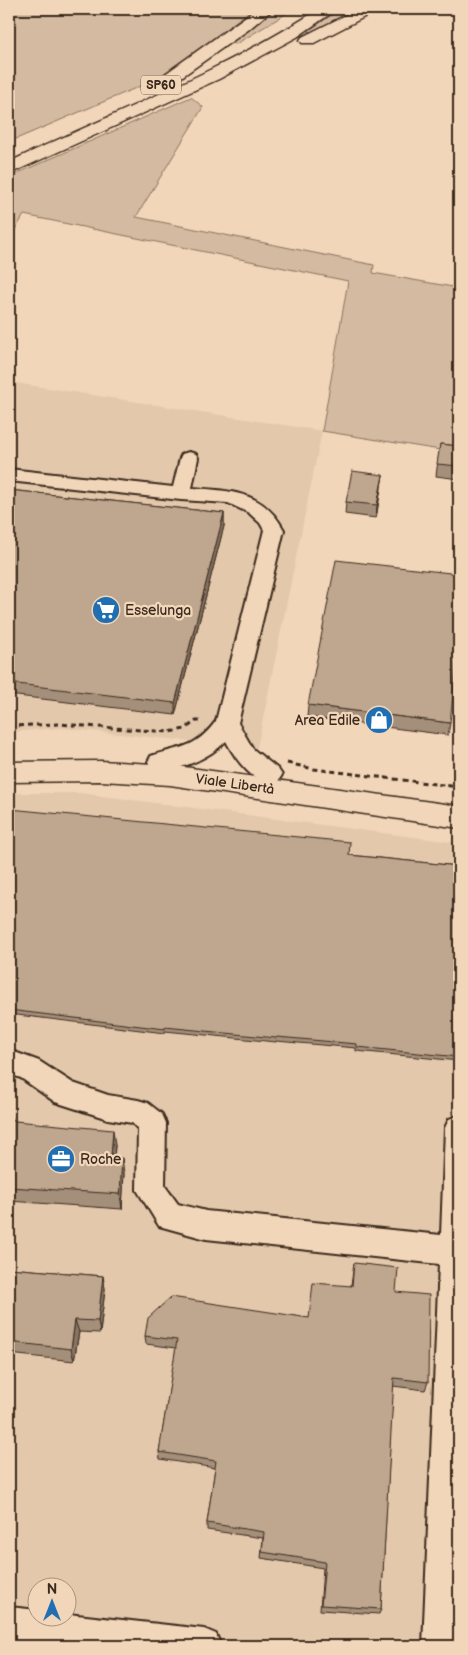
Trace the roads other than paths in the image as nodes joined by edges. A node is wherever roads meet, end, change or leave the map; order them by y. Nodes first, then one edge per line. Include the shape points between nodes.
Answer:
1 (265, 9) edge
2 (309, 9) edge
3 (329, 9) edge
4 (369, 9) edge
5 (195, 84) junction
6 (157, 87) junction
7 (9, 156) edge
8 (9, 169) edge
9 (189, 458) dead end
10 (9, 475) edge
11 (181, 494) junction
12 (227, 723) junction
13 (9, 759) edge
14 (159, 762) junction
15 (9, 772) edge
16 (270, 775) junction
17 (459, 801) edge
18 (459, 817) edge
19 (9, 1062) edge
20 (459, 1128) edge
21 (456, 1262) edge
22 (9, 1624) edge
23 (204, 1646) edge
24 (440, 1646) edge

1 - 6 main road
2 - 6 main road, SP60 via 276,31
3 - 5 main road, SP60 via 288,35
4 - 5 main road via 304,42
5 - 8 main road, SP60
6 - 7 main road, SP60
9 - 11 street
10 - 11 street
11 - 12 street via 231,497 256,508 274,530
12 - 14 street via 211,744 200,751
12 - 16 street via 245,755
13 - 14 main road, Viale Libertà via 94,758
14 - 16 main road, Viale Libertà
15 - 18 main road, Viale Libertà via 102,771 170,775
16 - 17 main road, Viale Libertà
19 - 21 street via 30,1069 65,1093 108,1108 138,1112 152,1123 151,1190 169,1216 206,1225
20 - 21 street
21 - 24 street
22 - 23 street

